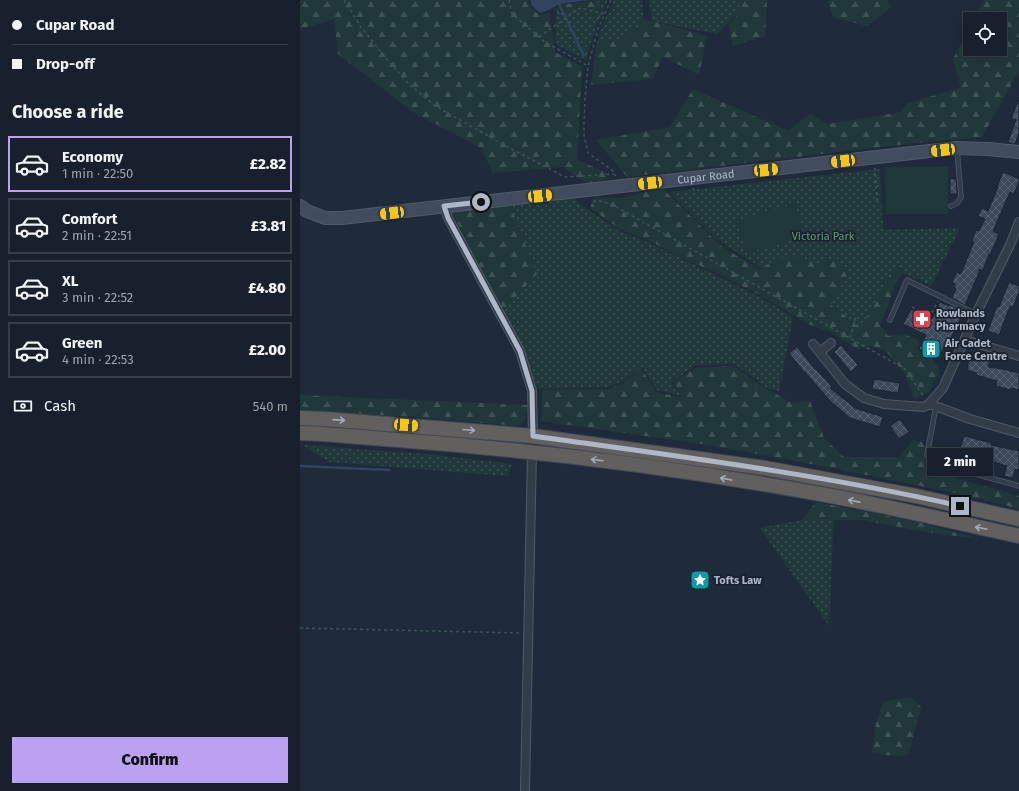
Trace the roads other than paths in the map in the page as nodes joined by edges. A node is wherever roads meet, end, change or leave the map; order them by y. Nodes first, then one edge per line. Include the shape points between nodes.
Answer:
1 (956, 148) junction
2 (1019, 152) edge
3 (300, 206) edge
4 (444, 206) junction
5 (951, 206) dead end
6 (1019, 222) edge
7 (1010, 245) junction
8 (1019, 245) edge
9 (976, 314) junction
10 (890, 320) dead end
11 (965, 340) junction
12 (832, 343) dead end
13 (813, 344) dead end
14 (820, 352) junction
15 (1019, 356) edge
16 (930, 402) junction
17 (300, 418) edge
18 (300, 433) edge
19 (1019, 433) edge
20 (533, 436) junction
21 (532, 452) junction
22 (1019, 486) edge
23 (1019, 519) edge
24 (1019, 536) edge
25 (525, 791) edge

1 - 2 main road, Cupar Road via 988,148
1 - 4 main road, Cupar Road
1 - 5 lane via 961,197 959,202
3 - 4 main road, Cupar Road via 325,218 342,218
4 - 20 street via 448,218 520,351 532,391
6 - 7 street
7 - 8 street
7 - 9 street
9 - 10 lane via 907,280
9 - 11 street
11 - 15 street
11 - 16 street via 943,388
12 - 14 street
13 - 14 street
14 - 16 street via 845,384 864,398 884,404 923,407
16 - 19 street via 970,419
16 - 22 lane via 927,455 946,466
17 -> 20 highway
18 - 21 highway
20 - 23 highway via 765,468 916,496
24 -> 21 highway via 914,513 714,476
21 - 25 street

